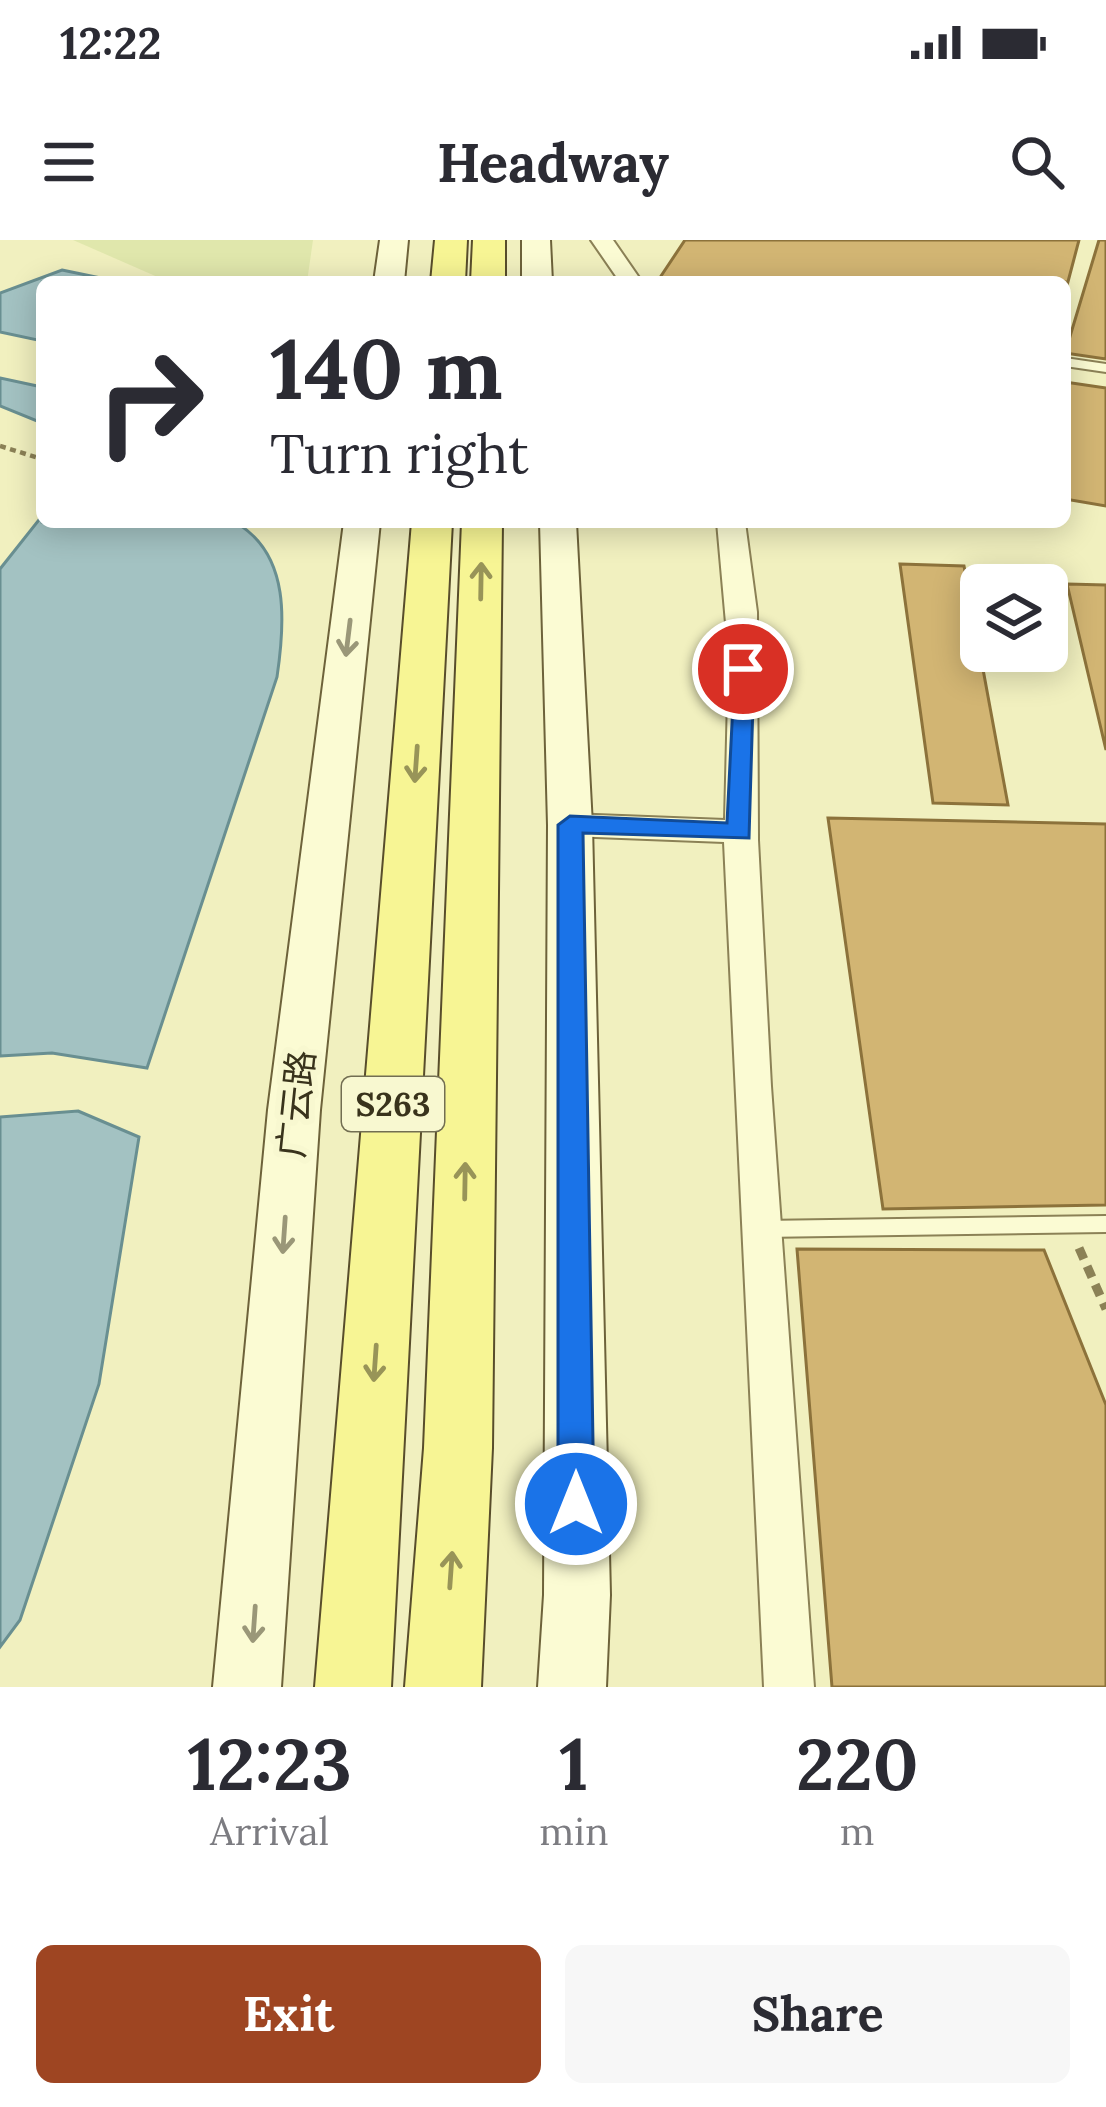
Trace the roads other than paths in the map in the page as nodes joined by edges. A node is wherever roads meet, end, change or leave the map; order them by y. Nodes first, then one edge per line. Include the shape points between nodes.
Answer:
1 (394, 240) edge
2 (451, 240) edge
3 (489, 240) edge
4 (536, 240) edge
5 (602, 240) edge
6 (390, 276) edge
7 (448, 276) edge
8 (488, 276) edge
9 (538, 276) edge
10 (627, 276) edge
11 (1071, 363) edge
12 (1106, 368) edge
13 (361, 528) edge
14 (432, 528) edge
15 (482, 528) edge
16 (558, 528) edge
17 (732, 528) edge
18 (570, 825) junction
19 (740, 832) junction
20 (1106, 1224) edge
21 (757, 1229) junction
22 (248, 1687) edge
23 (353, 1687) edge
24 (443, 1687) edge
25 (572, 1687) edge
26 (789, 1687) edge

1 - 6 main road
2 - 7 main road
3 - 8 main road
4 - 9 main road
5 - 10 street
11 - 12 lane
13 -> 22 main road, 广云路 / S263 via 294,1110
14 -> 23 main road, S263
24 -> 15 main road, S263 via 458,1448
16 - 18 main road
17 - 19 street via 745,588
18 - 19 street
18 - 25 main road
19 - 21 street
20 - 21 lane
21 - 26 street

